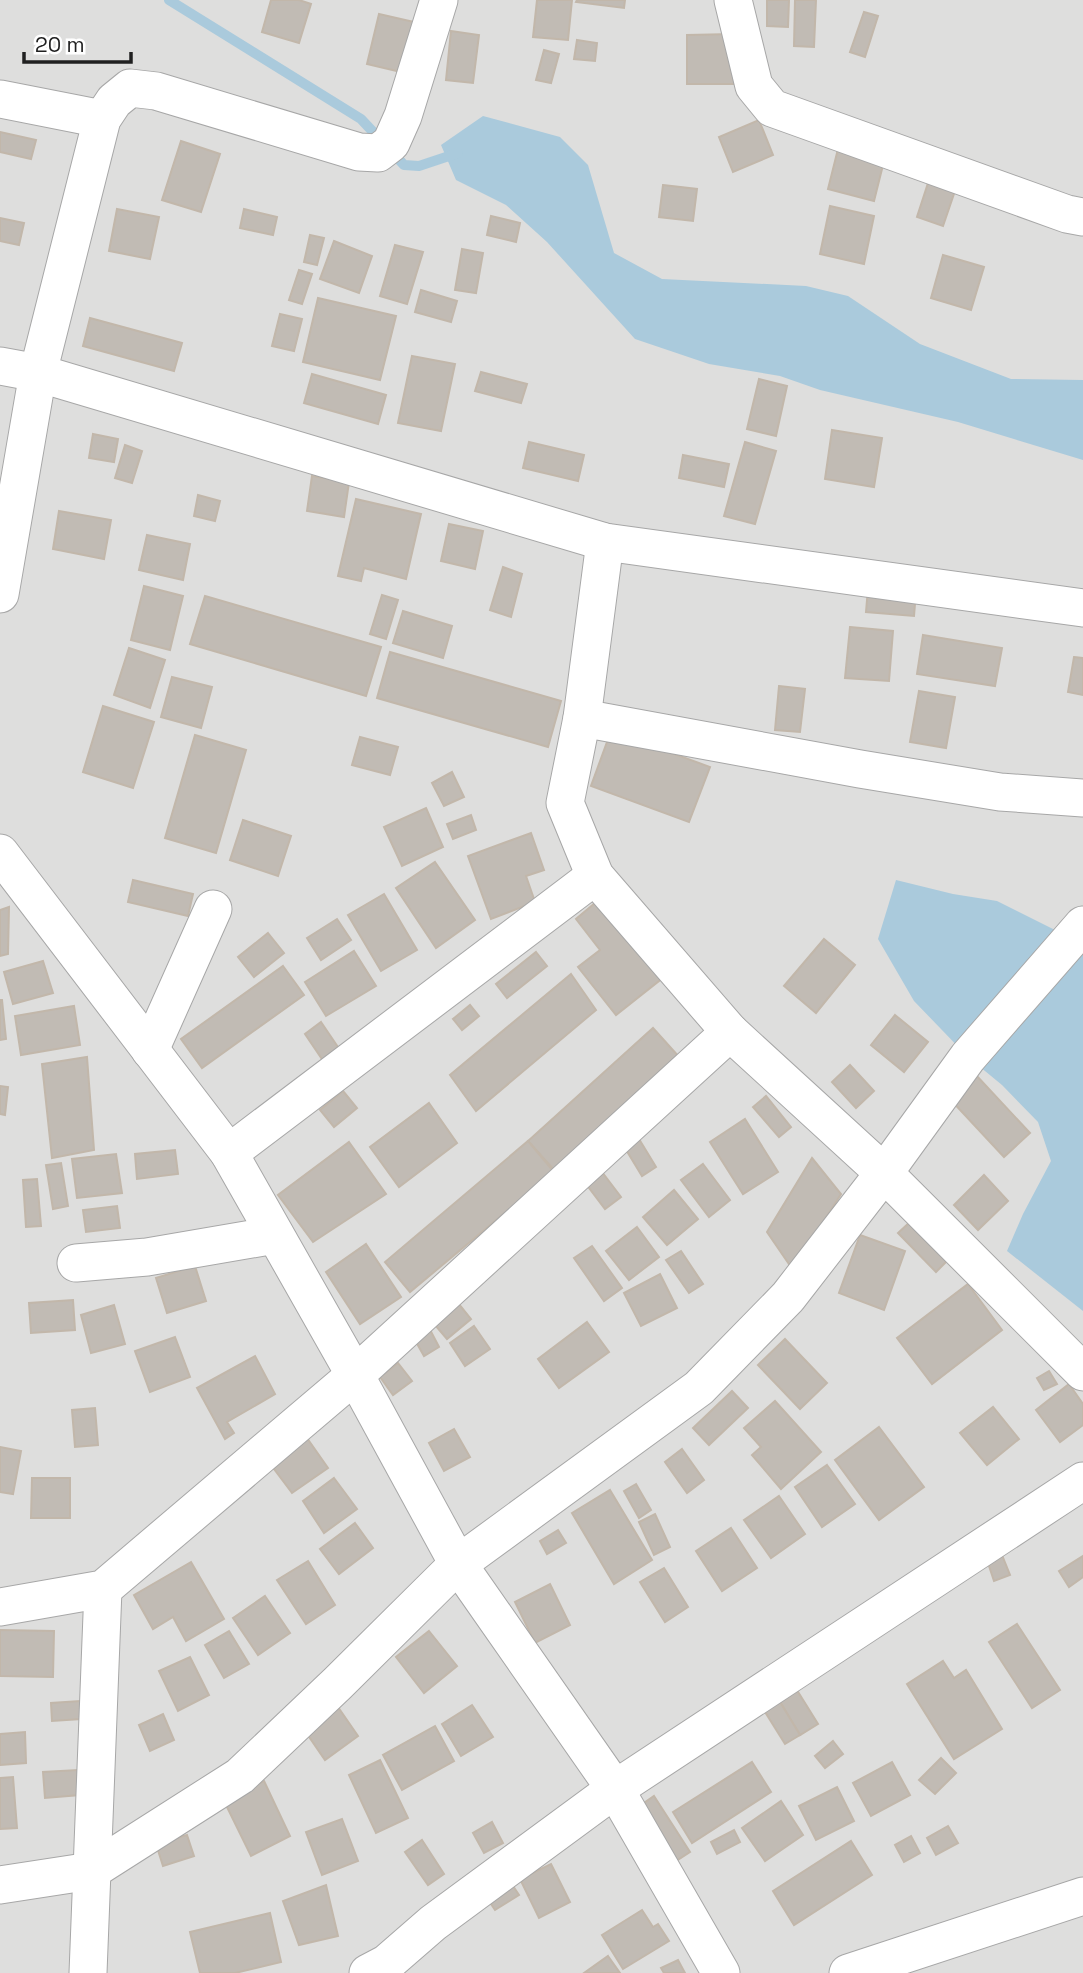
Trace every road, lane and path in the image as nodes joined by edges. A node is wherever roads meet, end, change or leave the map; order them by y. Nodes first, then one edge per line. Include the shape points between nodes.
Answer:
1 (439, 0) edge
2 (733, 0) edge
3 (0, 99) edge
4 (103, 119) junction
5 (1083, 217) edge
6 (0, 366) edge
7 (38, 373) junction
8 (605, 542) junction
9 (0, 594) edge
10 (1083, 608) edge
11 (582, 718) junction
12 (1083, 798) edge
13 (0, 853) edge
14 (595, 876) junction
15 (213, 909) dead end
16 (1083, 925) edge
17 (730, 1032) junction
18 (150, 1050) junction
19 (229, 1153) junction
20 (884, 1173) junction
21 (275, 1235) junction
22 (76, 1263) dead end
23 (1083, 1372) edge
24 (355, 1376) junction
25 (1083, 1481) edge
26 (458, 1564) junction
27 (103, 1589) junction
28 (0, 1607) edge
29 (615, 1790) junction
30 (92, 1871) junction
31 (0, 1885) edge
32 (1083, 1896) edge
33 (381, 1970) edge
34 (88, 1973) edge
35 (721, 1973) edge
36 (848, 1973) edge

1 - 4 street via 403,116 391,143 378,153 359,152 156,91 130,88 114,101
2 - 5 street via 754,86 772,108
3 - 4 street
4 - 7 street
6 - 7 street
7 - 8 street
7 - 9 street
8 - 10 street
8 - 11 street
11 - 12 street via 987,790
11 - 14 street via 565,803
13 - 18 street
14 - 17 street
14 - 19 street
15 - 18 street
16 - 20 street via 968,1057
17 - 20 street
17 - 24 street
18 - 19 street
19 - 21 street
20 - 23 street
20 - 26 street via 788,1297 699,1388
21 - 22 street via 147,1257
21 - 24 street
24 - 26 street
24 - 27 street
25 - 29 street
26 - 29 street
26 - 30 street via 240,1776
27 - 28 street
27 - 30 street
29 - 33 street via 433,1923
29 - 35 street
30 - 31 street
30 - 34 street
32 - 36 street

